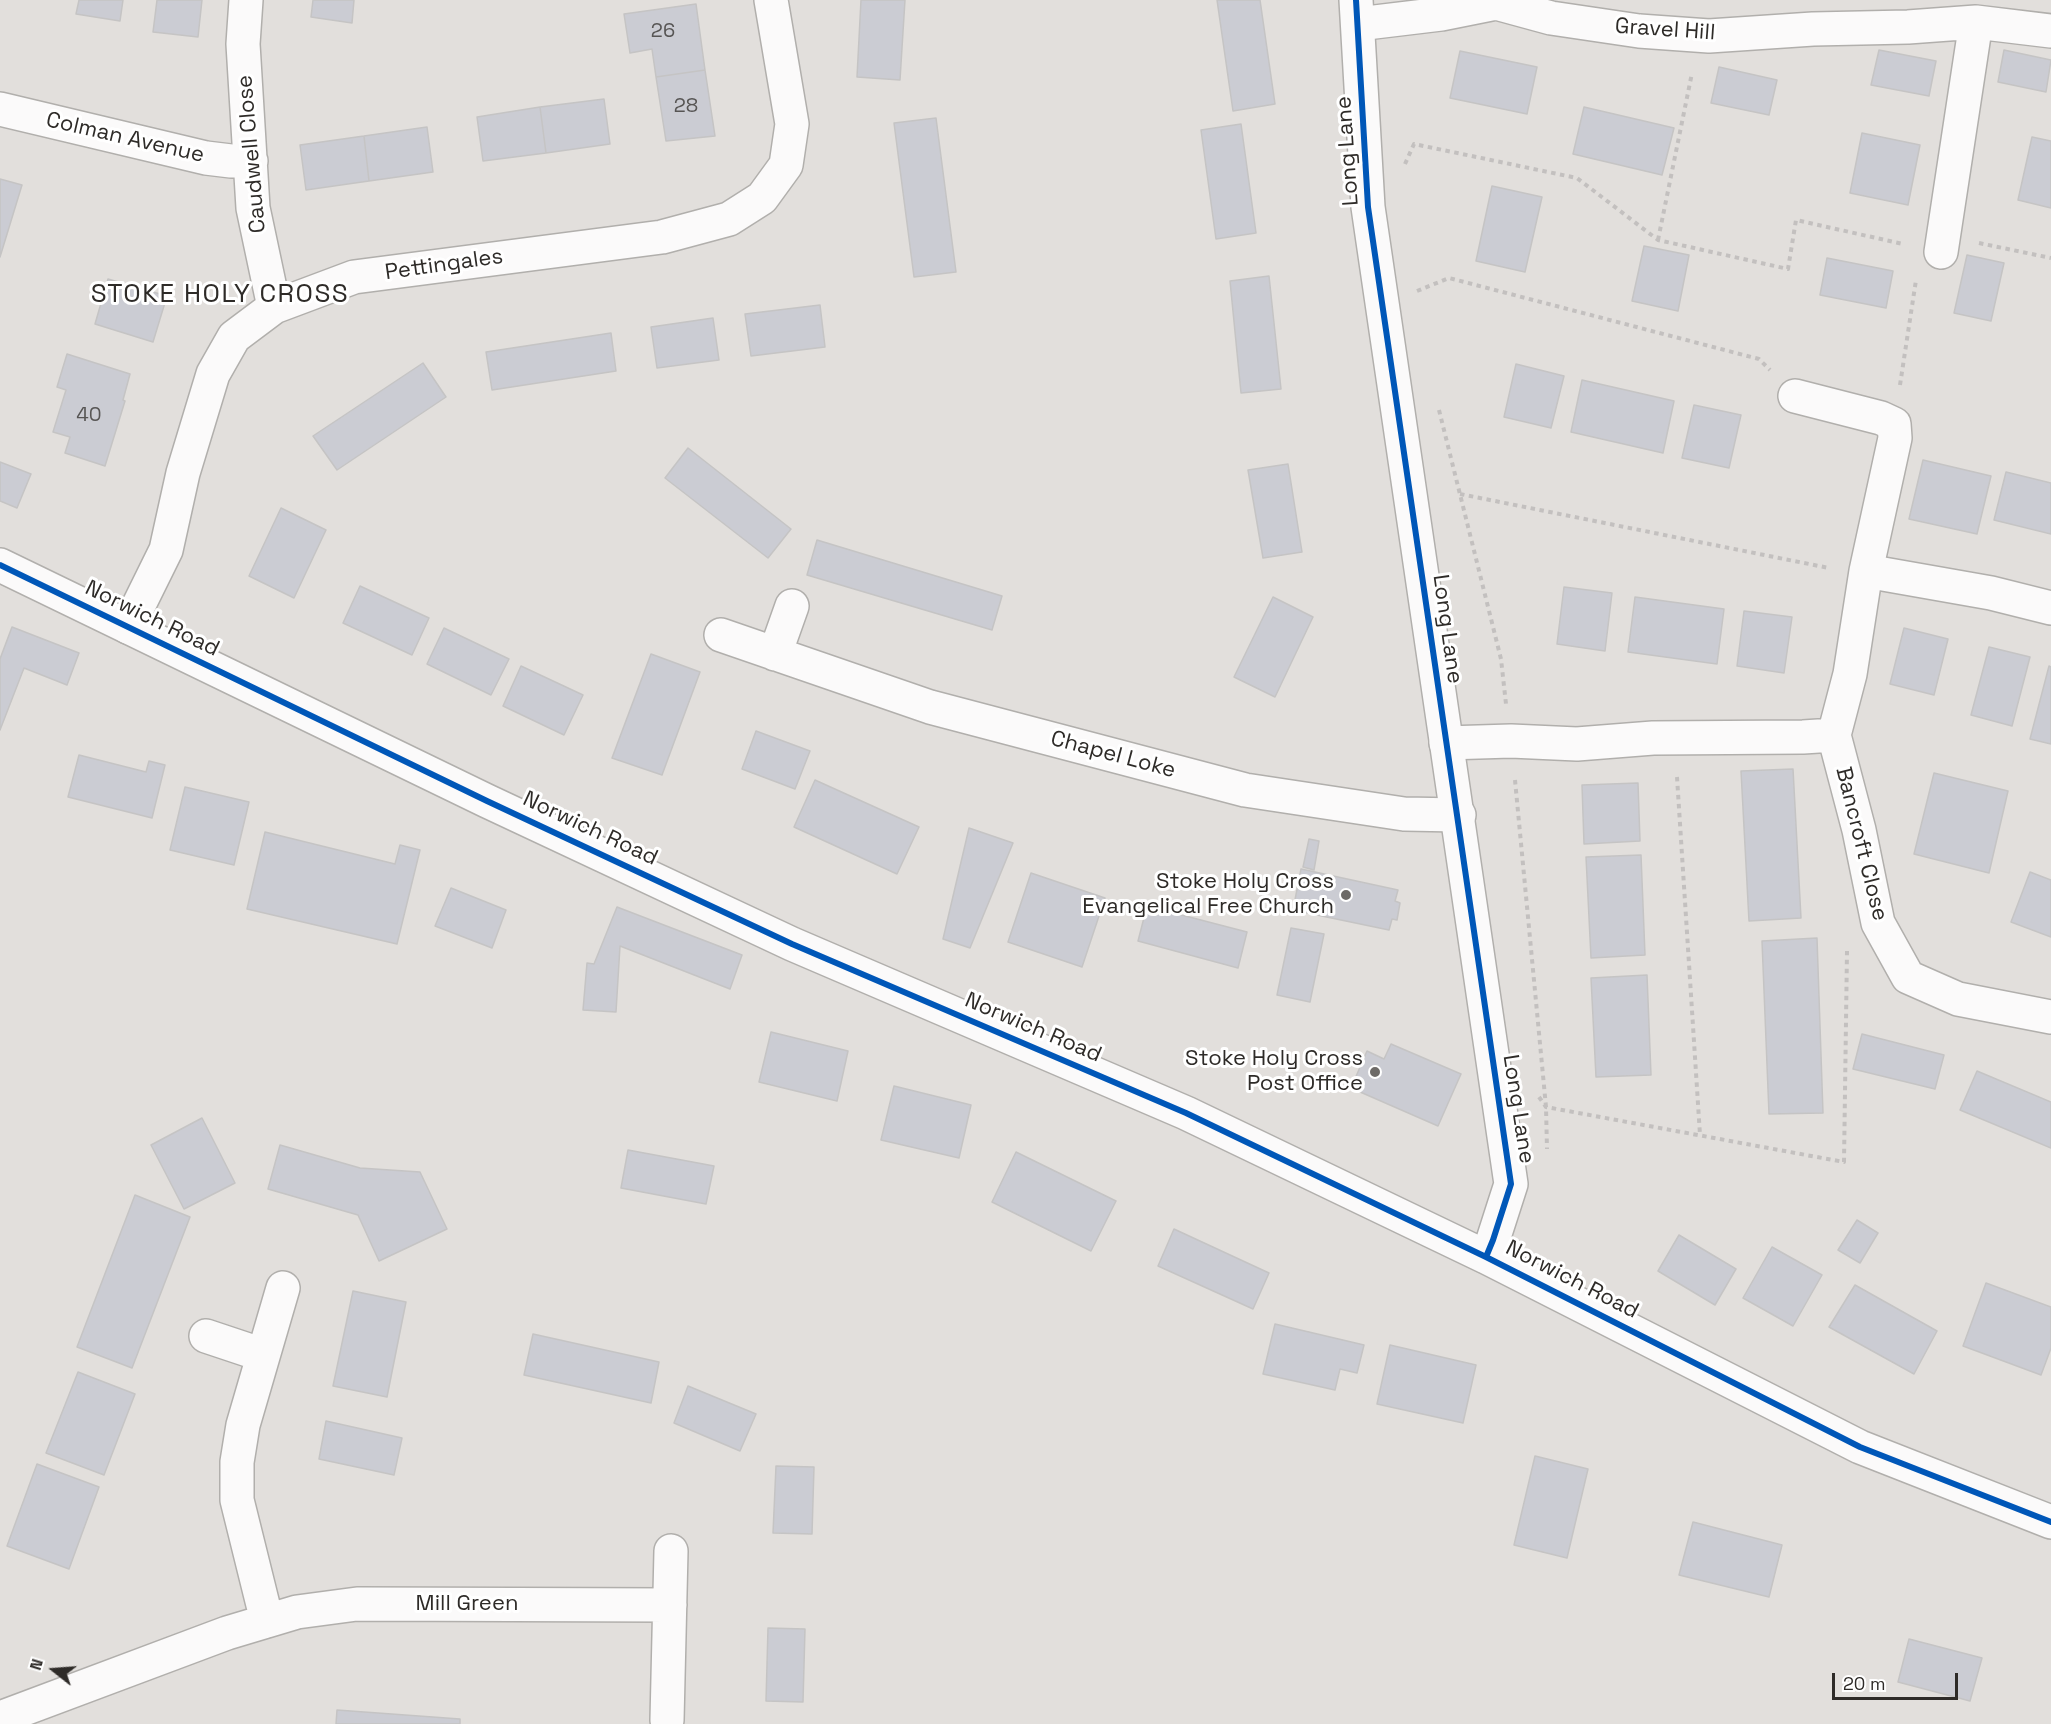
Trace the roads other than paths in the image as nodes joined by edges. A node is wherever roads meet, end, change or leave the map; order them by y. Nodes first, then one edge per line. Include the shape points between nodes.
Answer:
1 (246, 0) edge
2 (771, 0) edge
3 (1554, 9) edge
4 (1357, 12) edge
5 (1909, 13) edge
6 (1976, 22) junction
7 (2051, 31) edge
8 (0, 109) edge
9 (251, 161) junction
10 (1935, 245) road end
11 (274, 307) junction
12 (1795, 396) road end
13 (0, 565) edge
14 (1866, 571) junction
15 (792, 606) dead end
16 (2051, 608) edge
17 (128, 627) junction
18 (721, 635) dead end
19 (775, 654) junction
20 (1834, 735) junction
21 (1446, 743) junction
22 (1459, 815) junction
23 (2051, 1017) edge
24 (1486, 1257) junction
25 (283, 1288) dead end
26 (206, 1336) dead end
27 (263, 1354) junction
28 (2051, 1522) edge
29 (671, 1551) dead end
30 (670, 1605) junction
31 (267, 1621) junction
32 (0, 1718) edge
33 (667, 1720) dead end

1 - 9 street, Caudwell Close via 243,44
2 - 11 street, Pettingales via 792,124 786,165 762,198 729,219 662,237 354,277
3 - 4 street, Gravel Hill via 1496,3 1440,14
3 - 5 street, Gravel Hill via 1639,31 1700,35 1814,29
4 - 21 street, Long Lane via 1368,207
5 - 6 street, Gravel Hill
6 - 7 street, Gravel Hill
6 - 10 street
8 - 9 street, Colman Avenue via 206,158
9 - 11 street, Caudwell Close via 253,208
11 - 17 street, Pettingales via 234,337 213,374 183,473 166,550
12 - 14 street, Bancroft Close via 1894,424 1895,438
13 - 17 street, Norwich Road
14 - 16 street
14 - 20 street, Bancroft Close via 1850,674
15 - 19 street
17 - 24 street, Norwich Road via 792,944 1186,1113
18 - 19 street, Chapel Loke
19 - 22 street, Chapel Loke via 930,707 1245,790 1404,814
20 - 21 street, Bancroft Close via 1576,744
20 - 23 street, Bancroft Close via 1878,923 1908,977 1958,999
21 - 22 street, Long Lane
22 - 24 street, Long Lane via 1511,1184
24 - 28 street, Norwich Road via 1860,1447
25 - 27 street
26 - 27 street
27 - 31 street via 243,1425 237,1462 237,1500
29 - 30 street
30 - 31 street, Mill Green via 357,1604 297,1612
30 - 33 street
31 - 32 street, Mill Green

